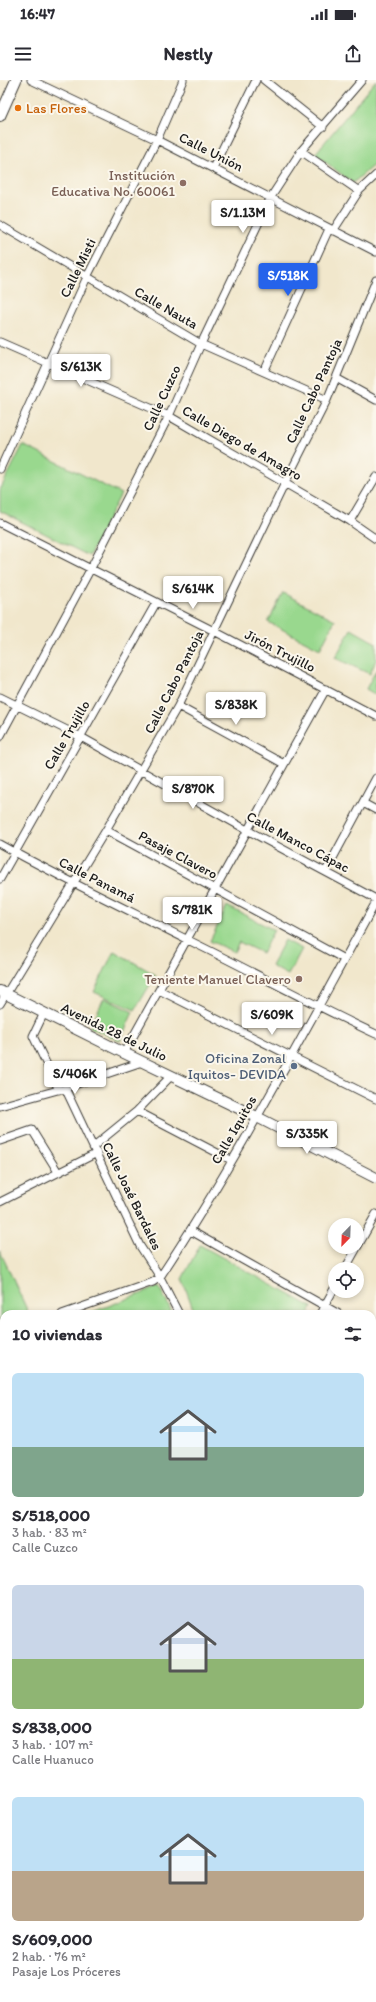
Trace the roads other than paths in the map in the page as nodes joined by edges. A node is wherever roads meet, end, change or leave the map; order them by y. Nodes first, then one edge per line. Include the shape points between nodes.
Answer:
1 (16, 80) edge
2 (32, 80) edge
3 (183, 80) edge
4 (256, 80) edge
5 (264, 80) edge
6 (362, 80) edge
7 (0, 116) edge
8 (323, 127) junction
9 (156, 140) junction
10 (301, 152) junction
11 (213, 168) junction
12 (376, 176) edge
13 (359, 191) junction
14 (271, 197) junction
15 (0, 225) edge
16 (331, 230) junction
17 (376, 252) edge
18 (87, 277) junction
19 (376, 280) edge
20 (0, 342) edge
21 (201, 344) junction
22 (48, 363) junction
23 (264, 372) junction
24 (336, 378) junction
25 (327, 400) junction
26 (376, 400) edge
27 (169, 416) junction
28 (0, 469) edge
29 (376, 477) edge
30 (284, 483) junction
31 (350, 521) junction
32 (0, 523) edge
33 (376, 539) edge
34 (90, 570) junction
35 (156, 603) junction
36 (214, 631) junction
37 (326, 689) junction
38 (0, 697) edge
39 (18, 706) junction
40 (178, 706) junction
41 (376, 716) edge
42 (0, 737) edge
43 (81, 737) junction
44 (284, 764) junction
45 (142, 770) junction
46 (376, 778) edge
47 (363, 803) junction
48 (376, 810) edge
49 (106, 830) junction
50 (247, 830) junction
51 (0, 844) edge
52 (15, 852) junction
53 (326, 872) junction
54 (0, 879) edge
55 (73, 883) junction
56 (215, 889) junction
57 (376, 900) edge
58 (187, 939) junction
59 (344, 959) junction
60 (159, 990) junction
61 (3, 992) edge
62 (0, 1004) edge
63 (318, 1007) junction
64 (44, 1013) junction
65 (376, 1034) edge
66 (124, 1053) junction
67 (291, 1056) junction
68 (142, 1062) junction
69 (171, 1076) junction
70 (62, 1089) junction
71 (376, 1099) edge
72 (0, 1106) edge
73 (136, 1111) junction
74 (257, 1117) junction
75 (0, 1141) edge
76 (96, 1150) junction
77 (231, 1160) junction
78 (58, 1172) junction
79 (373, 1175) edge
80 (0, 1202) edge
81 (376, 1214) edge
82 (191, 1231) junction
83 (349, 1262) edge
84 (160, 1277) junction
85 (329, 1298) edge
86 (325, 1306) junction
87 (73, 1310) edge
88 (176, 1310) edge
89 (322, 1310) edge
90 (332, 1310) edge

1 - 7 main road
2 - 9 street, Calle Unión
3 - 9 street, Calle Misti
4 - 11 street
5 - 8 street
6 - 8 street, Calle Cuzco
8 - 10 street, Calle Cuzco
9 - 11 street, Calle Unión
9 - 18 street, Calle Misti
10 - 13 street
10 - 14 street, Calle Cuzco
11 - 14 street, Calle Unión
12 - 13 street
13 - 16 street
14 - 16 street, Calle Unión
14 - 21 street, Calle Cuzco
15 - 18 street, Calle Nauta
16 - 17 street, Calle Unión
16 - 23 street
18 - 21 street, Calle Nauta
18 - 22 street, Calle Misti
19 - 24 street, Calle Cabo Pantoja
20 - 22 street, Calle Diego de Amagro
21 - 23 street, Calle Nauta
21 - 27 street, Calle Cuzco
22 - 27 street, Calle Diego de Amagro
22 - 28 street, Calle Misti
23 - 25 street, Calle Nauta
24 - 25 street, Calle Cabo Pantoja
24 - 26 street
25 - 30 street, Calle Cabo Pantoja
27 - 30 street, Calle Diego de Amagro
27 - 34 street, Calle Cuzco
29 - 31 street
30 - 31 street, Calle Diego de Amagro
30 - 36 street, Calle Cabo Pantoja
31 - 33 street, Calle Diego de Amagro
32 - 34 street, Jirón Trujillo
34 - 35 street, Jirón Trujillo
34 - 39 street, Calle Cuzco
35 - 36 street, Jirón Trujillo
35 - 43 street, Calle Trujillo
36 - 37 street, Jirón Trujillo
36 - 40 street, Calle Cabo Pantoja
37 - 41 street, Jirón Trujillo
37 - 44 street
38 - 39 street, Calle Manco Cápac
39 - 42 street, Calle Cuzco
39 - 43 street, Calle Manco Cápac
40 - 44 street
40 - 45 street, Calle Cabo Pantoja
43 - 45 street, Calle Manco Cápac
43 - 52 street, Calle Trujillo
44 - 50 street
45 - 49 street, Calle Cabo Pantoja
45 - 50 street, Calle Manco Cápac
46 - 47 street
47 - 48 street
47 - 53 street
49 - 55 street, Calle Cabo Pantoja
49 - 56 street, Pasaje Clavero
50 - 53 street, Calle Manco Cápac
50 - 56 street
51 - 52 street, Calle Panamá
52 - 54 street, Calle Trujillo
52 - 55 street, Calle Panamá
53 - 57 street, Calle Manco Cápac
55 - 58 street, Calle Panamá
55 - 61 street, Calle Cabo Pantoja
56 - 58 street
56 - 59 street, Pasaje Clavero
57 - 59 street, Calle Iquitos
58 - 60 street
58 - 63 street, Calle Panamá
59 - 63 street, Calle Iquitos
60 - 66 street
60 - 67 street
61 - 62 street, Calle Cabo Pantoja
61 - 64 main road, Avenida 28 de Julio
63 - 65 street, Calle Panamá
63 - 67 street, Calle Iquitos
64 - 66 main road, Avenida 28 de Julio
64 - 70 street, Calle Joaé Bardales via 33,1036
66 - 68 main road, Avenida 28 de Julio
67 - 71 street
67 - 74 street, Calle Iquitos
68 - 69 main road, Avenida 28 de Julio
68 - 70 street
69 - 73 street
69 - 74 main road, Avenida 28 de Julio
70 - 72 street
70 - 76 street, Calle Joaé Bardales
73 - 76 street
73 - 77 street
74 - 77 street, Calle Iquitos
74 - 79 main road, Avenida 28 de Julio
75 - 78 street via 32,1130
76 - 78 street
76 - 84 street, Calle Joaé Bardales via 140,1246
77 - 82 street, Calle Iquitos
78 - 80 street
81 - 83 street
82 - 84 street, Calle Iquitos
82 - 86 street
84 - 87 street, Calle Iquitos via 153,1282
84 - 88 street, Calle Joaé Bardales
85 - 86 street
86 - 89 street
86 - 90 street

